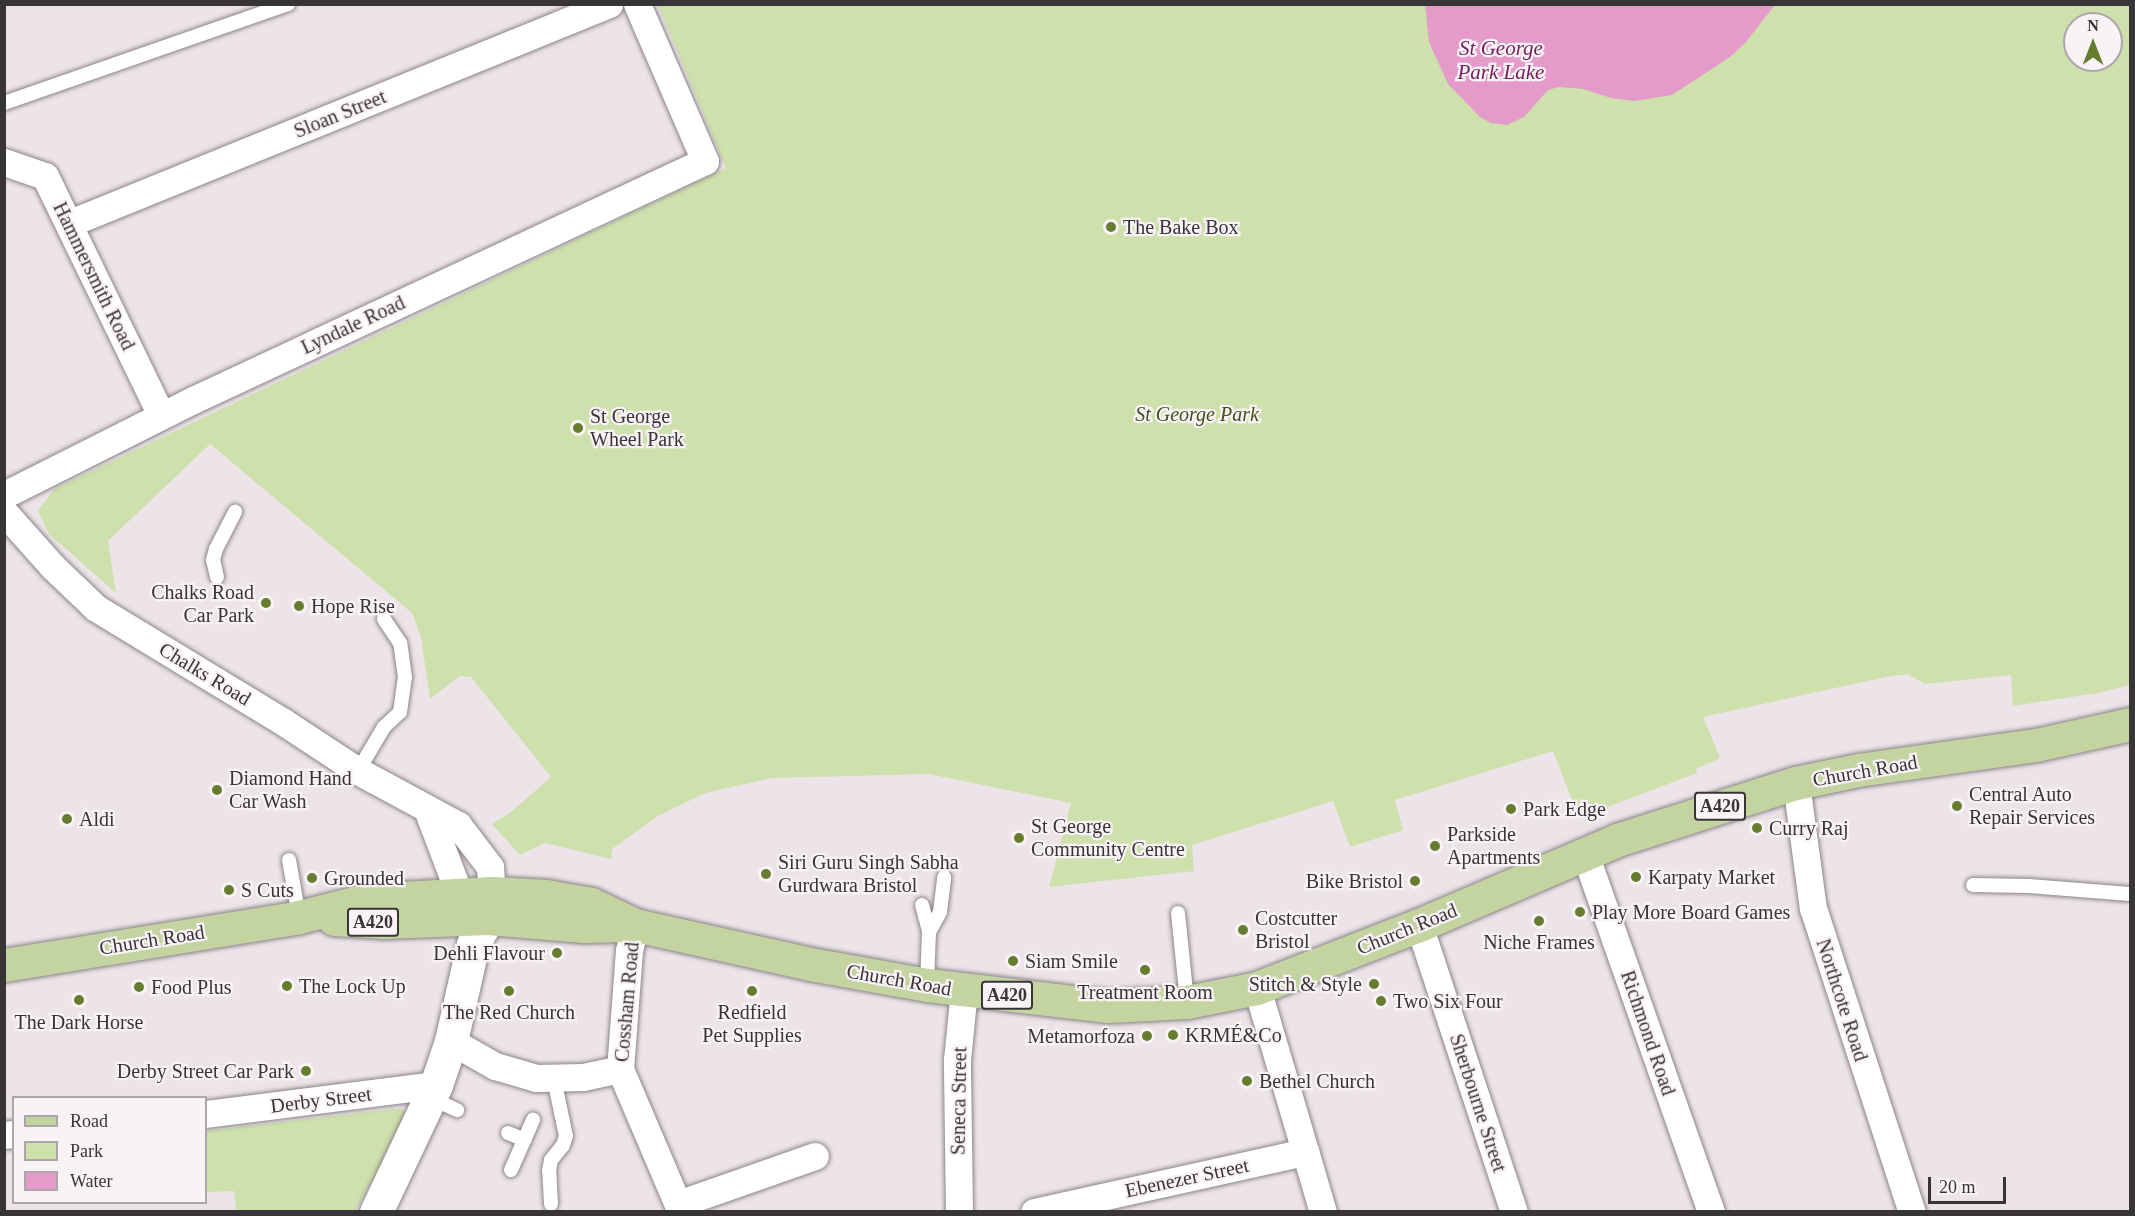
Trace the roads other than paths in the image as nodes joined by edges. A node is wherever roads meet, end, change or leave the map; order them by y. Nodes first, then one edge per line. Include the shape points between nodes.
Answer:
1 (288, 4) edge
2 (609, 4) edge
3 (637, 4) edge
4 (4, 103) edge
5 (4, 162) edge
6 (70, 223) junction
7 (161, 415) junction
8 (4, 495) edge
9 (4, 512) edge
10 (235, 512) dead end
11 (217, 577) dead end
12 (384, 619) dead end
13 (2130, 724) edge
14 (358, 771) junction
15 (1796, 783) junction
16 (427, 808) junction
17 (1585, 854) junction
18 (289, 860) dead end
19 (944, 877) dead end
20 (1973, 885) dead end
21 (2130, 894) edge
22 (922, 905) dead end
23 (1178, 913) dead end
24 (476, 914) junction
25 (299, 917) junction
26 (635, 925) junction
27 (1419, 925) junction
28 (929, 932) junction
29 (4, 965) edge
30 (927, 985) junction
31 (1257, 988) junction
32 (964, 990) junction
33 (1186, 1002) junction
34 (451, 1041) junction
35 (620, 1069) junction
36 (554, 1079) junction
37 (442, 1098) junction
38 (207, 1114) edge
39 (533, 1120) dead end
40 (508, 1133) dead end
41 (525, 1140) junction
42 (1305, 1152) junction
43 (815, 1156) dead end
44 (511, 1170) dead end
45 (551, 1204) dead end
46 (679, 1208) edge
47 (376, 1212) edge
48 (959, 1212) edge
49 (1034, 1212) edge
50 (1323, 1212) edge
51 (1514, 1212) edge
52 (1711, 1212) edge
53 (1912, 1212) edge

1 - 4 lane
2 - 6 street, Sloan Street
3 - 7 street, Lyndale Road via 705,160
5 - 6 street, Hammersmith Road via 45,176
6 - 7 street, Hammersmith Road
7 - 8 street, Lyndale Road
9 - 14 street, Chalks Road via 96,608
10 - 11 lane via 216,549 213,560
12 - 14 lane via 400,643 405,677 400,712 384,727
13 - 15 main road, Church Road / A420 via 2036,745 1858,770
14 - 16 street, Chalks Road
15 - 17 main road, Church Road / A420 via 1697,813
15 - 53 street, Northcote Road via 1812,908
16 - 24 street
16 - 24 street, Chalks Road via 458,825 489,867
17 - 27 main road, Church Road / A420
17 - 52 street, Richmond Road
18 - 25 lane
19 - 28 lane via 940,912
20 - 21 lane
22 - 28 lane
23 - 33 lane
24 - 25 main road, Church Road / A420 via 385,922
24 - 26 main road, Church Road / A420 via 546,896 591,904
24 - 34 street
25 - 29 main road, Church Road / A420
26 - 30 main road, Church Road / A420 via 816,966
26 - 35 street, Cossham Road via 629,950
27 - 31 main road, Church Road / A420
27 - 51 street, Sherbourne Street
28 - 30 lane
30 - 32 main road, Church Road / A420
31 - 33 main road, Church Road / A420
31 - 42 street
32 - 33 main road, Church Road / A420 via 1109,1006
32 - 48 street, Seneca Street via 957,1060
34 - 36 street via 495,1066
34 - 37 street
35 - 36 street
35 - 46 street, Cossham Road
36 - 45 lane via 566,1136 551,1160
37 - 38 street, Derby Street
37 - 47 street
39 - 41 lane
40 - 41 lane
41 - 44 lane
42 - 49 street, Ebenezer Street
42 - 50 street
43 - 46 street

